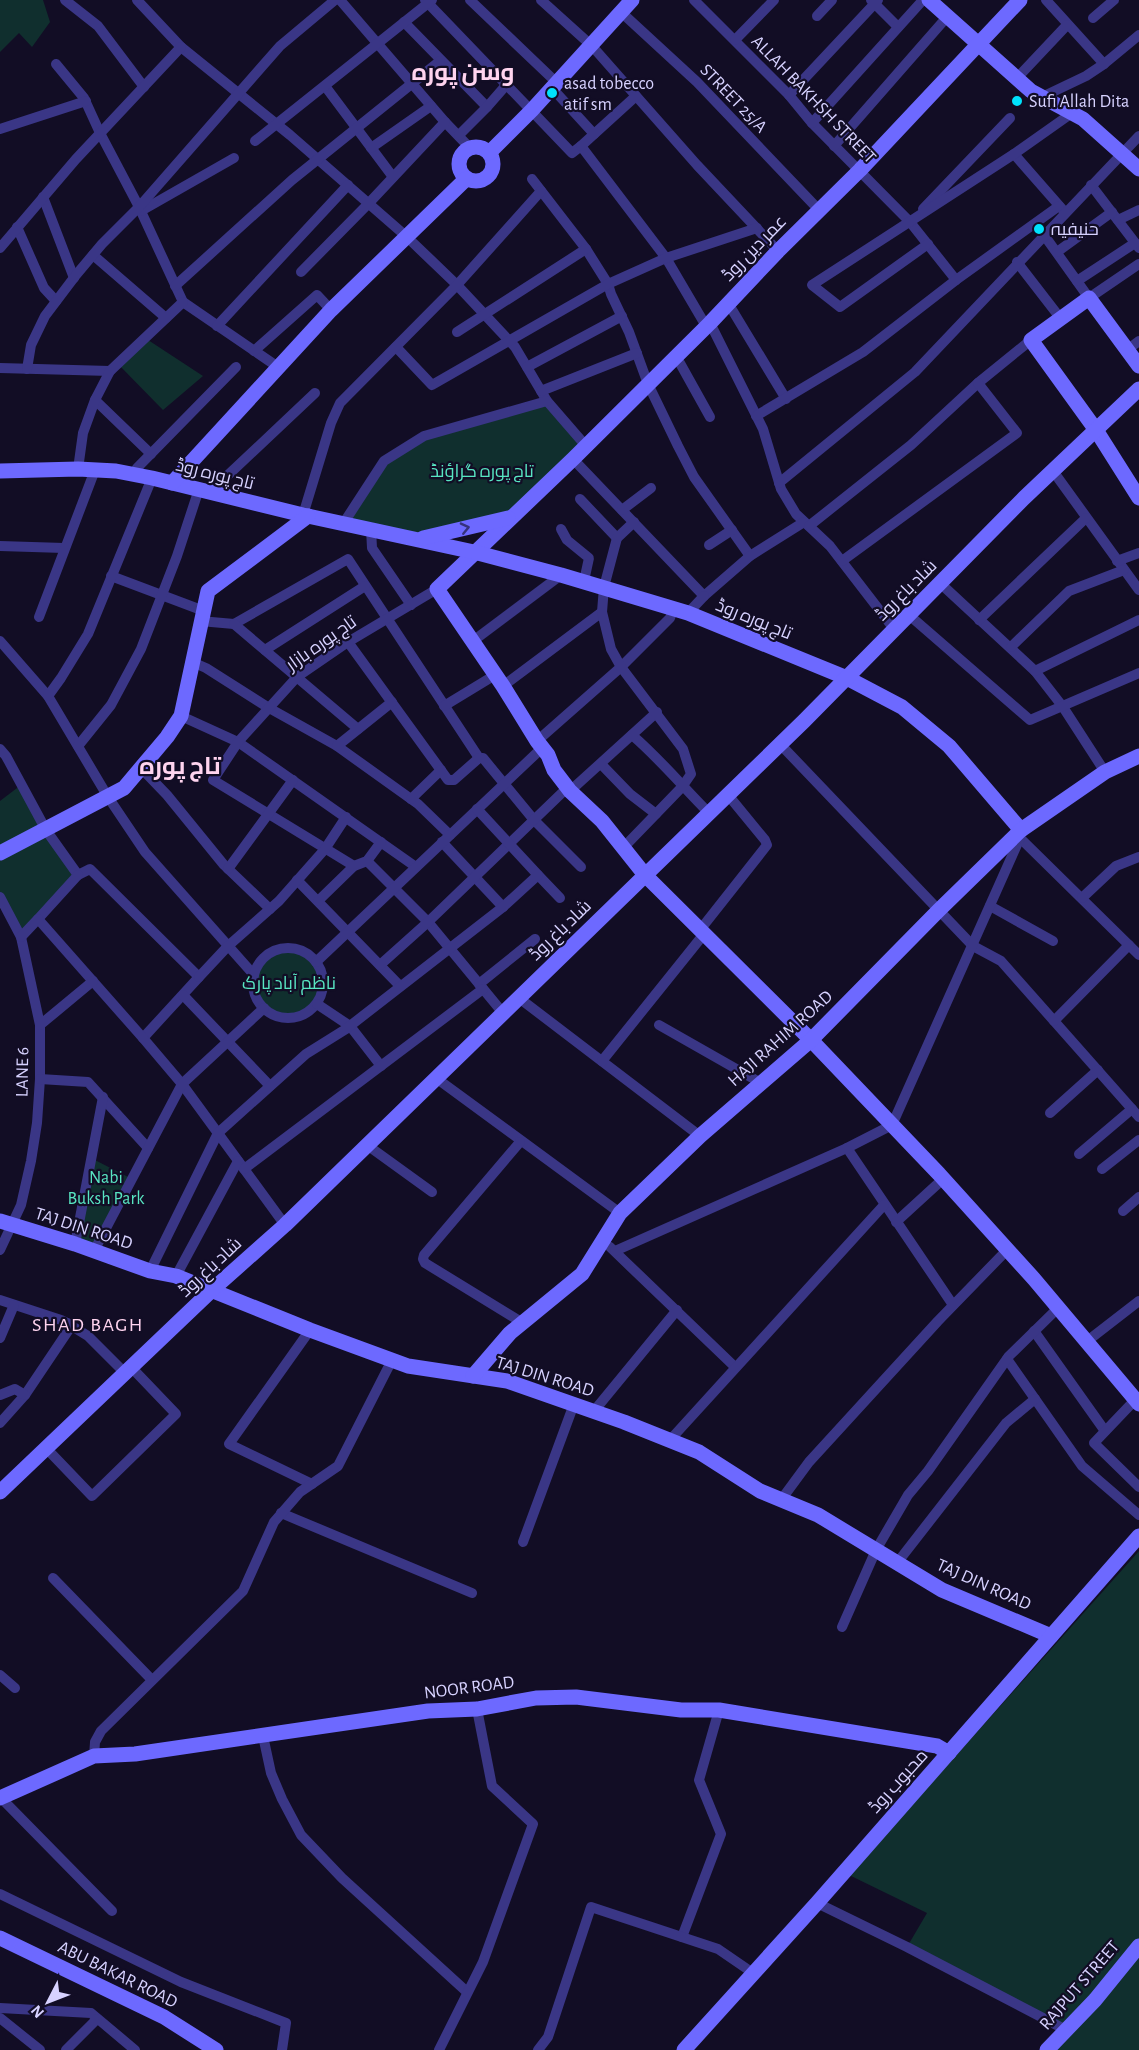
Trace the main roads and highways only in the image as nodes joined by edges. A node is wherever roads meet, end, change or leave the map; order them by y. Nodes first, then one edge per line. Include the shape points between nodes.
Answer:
1 (1020, 0) edge
2 (930, 1) edge
3 (625, 4) edge
4 (980, 44) junction
5 (489, 153) junction
6 (1139, 169) edge
7 (466, 179) junction
8 (1133, 345) edge
9 (1139, 366) edge
10 (1139, 389) edge
11 (1096, 430) junction
12 (0, 471) edge
13 (172, 483) junction
14 (1139, 498) edge
15 (305, 516) junction
16 (511, 518) junction
17 (419, 539) junction
18 (474, 552) junction
19 (847, 678) junction
20 (1139, 756) edge
21 (1021, 834) junction
22 (0, 853) edge
23 (645, 875) junction
24 (811, 1040) junction
25 (6, 1223) edge
26 (212, 1290) junction
27 (473, 1376) junction
28 (1137, 1402) edge
29 (0, 1492) edge
30 (1139, 1536) edge
31 (1051, 1636) junction
32 (949, 1753) junction
33 (1, 1798) edge
34 (0, 1938) edge
35 (1139, 1946) edge
36 (0, 1947) edge
37 (201, 2050) edge
38 (216, 2050) edge
39 (684, 2050) edge
40 (1047, 2050) edge

1 - 4 main road, عمر دین روڈ
2 - 4 main road
3 - 5 main road via 592,45
4 - 6 main road via 1030,91 1083,119
4 - 16 main road, عمر دین روڈ via 708,324
5 - 7 main road via 493,162 490,175 479,182
5 - 7 main road via 480,147 463,152 459,168
7 - 13 main road via 331,310
8 - 9 main road
8 - 11 main road via 1089,298 1031,340
10 - 11 main road, شاد باغ روڈ
11 - 14 main road
11 - 19 main road, شاد باغ روڈ
12 - 13 main road, تاج پورہ روڈ via 95,470
13 - 15 main road, تاج پورہ روڈ
15 - 17 main road, تاج پورہ روڈ
15 - 22 main road via 208,591 181,716 124,788
17 -> 16 main road, تاج پورہ روڈ
16 - 18 main road, عمر دین روڈ
17 - 18 main road, تاج پورہ روڈ
18 - 19 main road, تاج پورہ روڈ via 681,610
18 - 23 main road, عمر دین روڈ via 437,589 548,755 554,770
19 - 21 main road, تاج پورہ روڈ via 902,707 949,746
19 - 23 main road, شاد باغ روڈ
20 - 21 main road, HAJI RAHIM ROAD via 1105,772
21 - 24 main road, HAJI RAHIM ROAD via 939,910
23 - 24 main road
23 - 26 main road, شاد باغ روڈ via 285,1225
24 - 27 main road, HAJI RAHIM ROAD via 700,1136 620,1213 582,1274 510,1333
24 - 28 main road via 1007,1250
25 - 26 main road, TAJ DIN ROAD
26 - 27 main road, TAJ DIN ROAD via 408,1366
26 - 29 main road, شاد باغ روڈ
27 - 31 main road, TAJ DIN ROAD via 507,1381 699,1452 760,1491 818,1515 942,1590
30 - 31 main road, محبوب روڈ
31 - 32 main road, محبوب روڈ
32 - 33 main road, NOOR ROAD via 937,1746 719,1710 681,1710 576,1697 536,1698 135,1754 94,1756
32 - 39 main road, محبوب روڈ
34 - 38 main road, ABU BAKAR ROAD via 164,2017
35 - 40 main road, RAJPUT STREET
36 - 37 main road, ABU BAKAR ROAD via 160,2025

